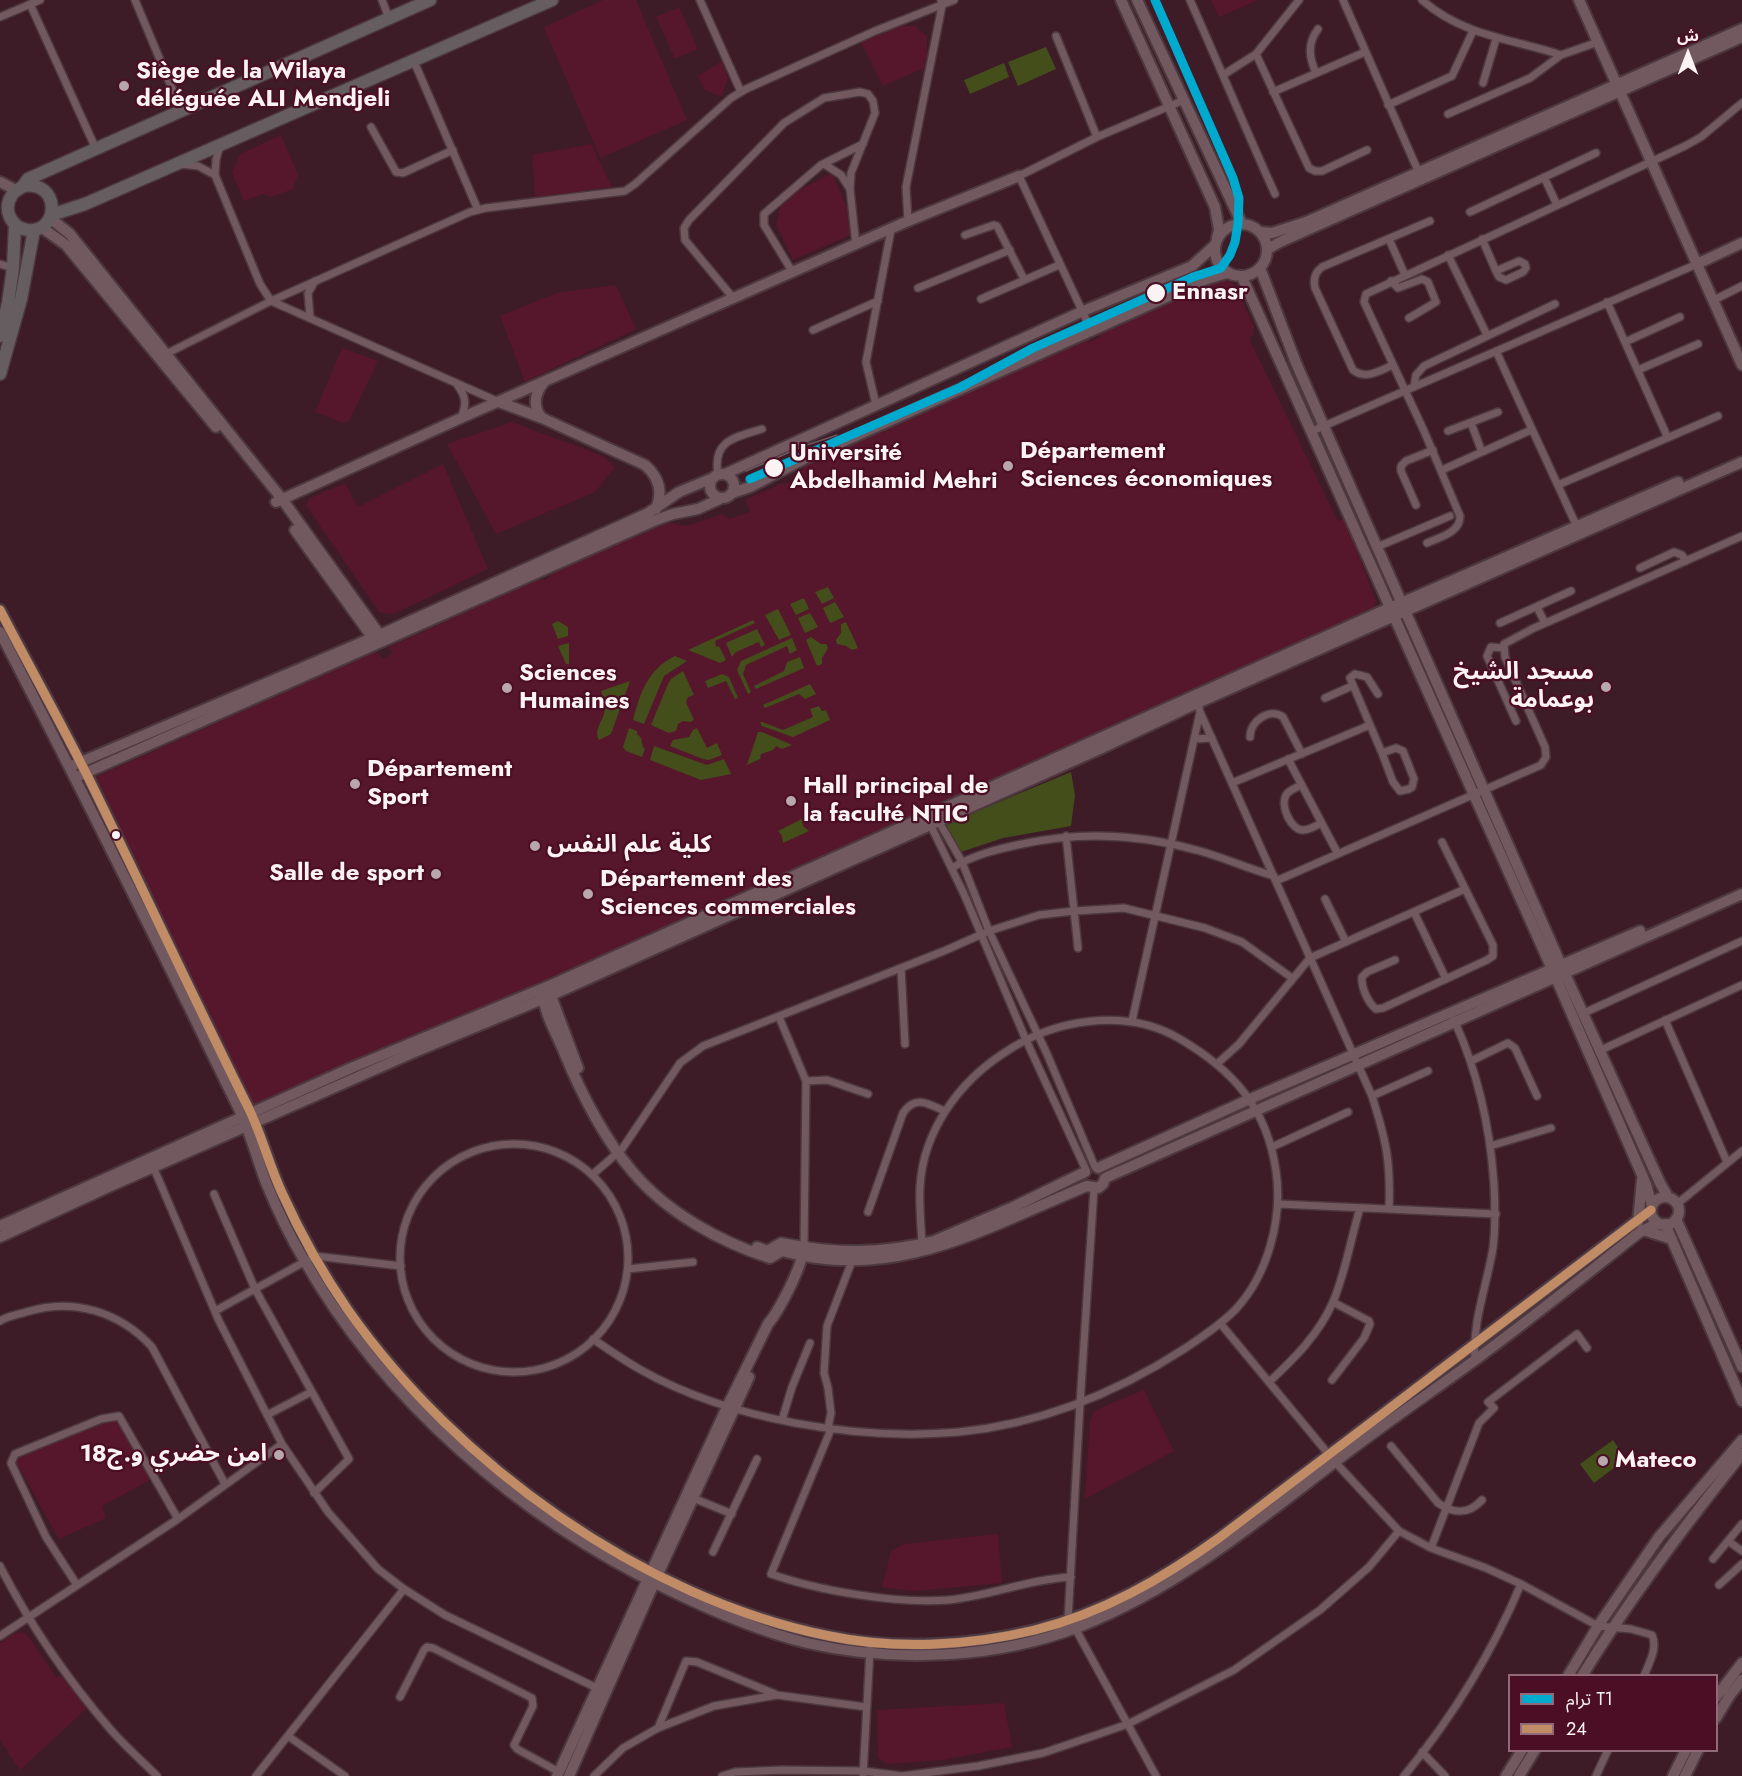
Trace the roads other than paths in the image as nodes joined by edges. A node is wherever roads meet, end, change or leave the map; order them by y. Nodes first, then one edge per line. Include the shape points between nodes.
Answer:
1 (40, 0) edge
2 (135, 0) edge
3 (382, 0) edge
4 (430, 0) edge
5 (552, 0) edge
6 (700, 0) edge
7 (954, 0) edge
8 (1121, 0) edge
9 (1137, 0) edge
10 (1190, 0) edge
11 (1299, 0) edge
12 (1343, 0) edge
13 (1422, 0) edge
14 (1579, 0) edge
15 (941, 3) edge
16 (30, 4) junction
17 (0, 17) edge
18 (389, 18) junction
19 (1742, 28) edge
20 (1318, 29) dead end
21 (1473, 31) junction
22 (1056, 36) dead end
23 (1742, 37) edge
24 (1496, 39) junction
25 (1598, 42) junction
26 (1365, 52) junction
27 (1256, 54) junction
28 (1561, 55) junction
29 (413, 59) junction
30 (1316, 73) junction
31 (1223, 75) junction
32 (1483, 83) dead end
33 (1618, 88) junction
34 (741, 92) junction
35 (1273, 92) junction
36 (1184, 100) junction
37 (1742, 103) edge
38 (1388, 105) junction
39 (1170, 106) junction
40 (181, 110) junction
41 (1448, 114) dead end
42 (371, 127) dead end
43 (1097, 137) junction
44 (864, 144) junction
45 (220, 145) junction
46 (96, 149) junction
47 (453, 150) junction
48 (1367, 150) dead end
49 (1596, 153) dead end
50 (1651, 163) junction
51 (176, 164) junction
52 (824, 164) junction
53 (215, 175) junction
54 (1420, 175) junction
55 (1019, 176) junction
56 (1544, 177) junction
57 (0, 182) edge
58 (20, 188) junction
59 (850, 189) junction
60 (1275, 194) dead end
61 (4, 200) edge
62 (1557, 205) junction
63 (478, 210) junction
64 (1470, 212) dead end
65 (908, 221) junction
66 (1430, 221) dead end
67 (44, 222) junction
68 (15, 224) junction
69 (1242, 224) junction
70 (891, 230) junction
71 (1260, 232) junction
72 (965, 235) dead end
73 (1389, 239) junction
74 (1482, 239) junction
75 (1216, 242) junction
76 (1742, 243) edge
77 (856, 245) junction
78 (1268, 249) junction
79 (1010, 250) junction
80 (1449, 255) junction
81 (0, 264) edge
82 (1697, 264) junction
83 (1059, 265) junction
84 (13, 268) junction
85 (1260, 268) junction
86 (1496, 271) dead end
87 (793, 273) junction
88 (1227, 273) junction
89 (1405, 275) junction
90 (1242, 277) junction
91 (1024, 279) junction
92 (315, 281) junction
93 (1391, 281) junction
94 (1742, 286) edge
95 (918, 288) dead end
96 (734, 299) junction
97 (981, 299) dead end
98 (878, 300) junction
99 (1714, 300) junction
100 (271, 301) junction
101 (1607, 302) junction
102 (1555, 304) dead end
103 (1082, 312) junction
104 (310, 317) junction
105 (1680, 317) dead end
106 (1409, 318) dead end
107 (813, 330) dead end
108 (1092, 332) junction
109 (1487, 335) junction
110 (0, 336) edge
111 (1625, 342) junction
112 (1698, 344) dead end
113 (1496, 351) junction
114 (163, 356) junction
115 (1296, 363) junction
116 (1393, 365) junction
117 (1742, 365) edge
118 (1282, 369) junction
119 (1638, 370) junction
120 (0, 374) edge
121 (455, 381) junction
122 (544, 382) junction
123 (1414, 387) junction
124 (1406, 391) junction
125 (499, 402) junction
126 (876, 405) junction
127 (1498, 412) dead end
128 (1718, 416) dead end
129 (462, 418) junction
130 (542, 418) junction
131 (1471, 423) junction
132 (1324, 426) junction
133 (762, 429) dead end
134 (1531, 430) junction
135 (1448, 431) dead end
136 (1310, 432) junction
137 (1667, 436) junction
138 (1432, 450) junction
139 (1482, 452) junction
140 (1742, 455) edge
141 (1742, 462) edge
142 (1442, 470) junction
143 (718, 475) junction
144 (1558, 485) junction
145 (660, 488) junction
146 (727, 495) junction
147 (279, 501) junction
148 (665, 502) junction
149 (1416, 505) dead end
150 (674, 514) junction
151 (1450, 516) dead end
152 (1579, 530) junction
153 (1742, 536) edge
154 (1427, 543) dead end
155 (1377, 547) junction
156 (1686, 561) junction
157 (1640, 568) dead end
158 (1571, 591) dead end
159 (1404, 607) junction
160 (1537, 607) junction
161 (0, 610) edge
162 (1391, 613) junction
163 (1500, 623) dead end
164 (1545, 623) junction
165 (0, 632) edge
166 (377, 639) junction
167 (1503, 648) junction
168 (22, 662) junction
169 (1352, 686) junction
170 (1378, 694) dead end
171 (1325, 698) dead end
172 (1198, 703) junction
173 (1516, 722) dead end
174 (1370, 725) junction
175 (1250, 737) dead end
176 (1212, 738) junction
177 (1195, 739) junction
178 (1382, 753) junction
179 (1302, 754) junction
180 (1288, 759) junction
181 (78, 770) junction
182 (1232, 783) junction
183 (1301, 785) junction
184 (1479, 793) junction
185 (933, 819) junction
186 (1322, 823) junction
187 (1066, 836) junction
188 (1442, 842) dead end
189 (1171, 843) junction
190 (1338, 854) junction
191 (962, 862) junction
192 (952, 868) junction
193 (1275, 878) junction
194 (1465, 889) junction
195 (1741, 891) edge
196 (1325, 899) dead end
197 (1074, 911) junction
198 (1414, 912) junction
199 (1154, 915) junction
200 (986, 932) junction
201 (1742, 941) edge
202 (1346, 942) junction
203 (1078, 948) dead end
204 (1310, 958) junction
205 (1395, 960) dead end
206 (901, 968) junction
207 (1558, 971) junction
208 (1293, 978) junction
209 (1446, 979) junction
210 (1742, 986) edge
211 (546, 995) junction
212 (1584, 1013) junction
213 (779, 1017) junction
214 (1453, 1017) junction
215 (1665, 1020) junction
216 (1132, 1021) junction
217 (1038, 1035) junction
218 (1026, 1040) junction
219 (905, 1044) dead end
220 (1601, 1050) junction
221 (1356, 1060) junction
222 (1471, 1061) junction
223 (1218, 1064) junction
224 (1428, 1071) dead end
225 (806, 1080) junction
226 (867, 1094) dead end
227 (1372, 1096) junction
228 (1537, 1096) dead end
229 (1250, 1099) junction
230 (1257, 1110) junction
231 (944, 1112) junction
232 (1348, 1112) dead end
233 (249, 1119) junction
234 (1551, 1128) dead end
235 (1490, 1146) junction
236 (1272, 1147) junction
237 (620, 1151) junction
238 (1742, 1151) edge
239 (151, 1162) junction
240 (1727, 1162) junction
241 (1091, 1169) junction
242 (1642, 1174) junction
243 (592, 1175) junction
244 (1105, 1178) junction
245 (1091, 1187) junction
246 (214, 1194) dead end
247 (1672, 1200) junction
248 (1278, 1204) junction
249 (1360, 1208) junction
250 (1652, 1208) junction
251 (1389, 1209) junction
252 (868, 1212) dead end
253 (1496, 1214) junction
254 (1676, 1219) junction
255 (1662, 1223) junction
256 (0, 1226) edge
257 (1640, 1226) junction
258 (0, 1237) edge
259 (1672, 1239) junction
260 (922, 1244) junction
261 (803, 1252) junction
262 (310, 1259) junction
263 (852, 1261) junction
264 (693, 1262) dead end
265 (401, 1266) junction
266 (628, 1269) junction
267 (255, 1289) junction
268 (1333, 1302) junction
269 (215, 1311) junction
270 (0, 1321) edge
271 (1220, 1323) junction
272 (593, 1339) junction
273 (810, 1343) dead end
274 (1474, 1346) junction
275 (1587, 1348) dead end
276 (1475, 1360) junction
277 (1742, 1367) edge
278 (1332, 1380) dead end
279 (1269, 1382) junction
280 (311, 1392) junction
281 (1742, 1401) edge
282 (1080, 1404) junction
283 (731, 1408) junction
284 (267, 1415) junction
285 (782, 1420) junction
286 (829, 1429) junction
287 (1742, 1440) edge
288 (282, 1444) junction
289 (1391, 1446) dead end
290 (1742, 1454) edge
291 (1332, 1458) junction
292 (757, 1459) dead end
293 (225, 1484) junction
294 (314, 1493) junction
295 (693, 1498) junction
296 (1482, 1500) dead end
297 (1446, 1508) junction
298 (732, 1514) junction
299 (178, 1519) junction
300 (1742, 1524) edge
301 (1399, 1531) junction
302 (1728, 1541) junction
303 (1431, 1548) junction
304 (1742, 1551) edge
305 (713, 1552) dead end
306 (1713, 1559) dead end
307 (1742, 1564) edge
308 (0, 1566) edge
309 (653, 1577) junction
310 (1071, 1577) junction
311 (77, 1584) junction
312 (1521, 1584) junction
313 (1719, 1584) dead end
314 (404, 1589) junction
315 (29, 1616) junction
316 (1072, 1624) junction
317 (1598, 1626) junction
318 (1612, 1627) junction
319 (0, 1636) edge
320 (870, 1647) junction
321 (1742, 1663) edge
322 (1569, 1674) edge
323 (1583, 1674) edge
324 (1645, 1674) edge
325 (1742, 1680) edge
326 (602, 1691) junction
327 (1718, 1694) edge
328 (777, 1695) junction
329 (400, 1697) dead end
330 (866, 1707) junction
331 (1718, 1715) edge
332 (1128, 1724) junction
333 (658, 1728) junction
334 (288, 1736) junction
335 (1422, 1752) junction
336 (1521, 1752) edge
337 (1534, 1752) edge
338 (1607, 1752) edge
339 (1685, 1752) edge
340 (1697, 1752) edge
341 (863, 1773) edge
342 (561, 1775) edge
343 (157, 1776) edge
344 (256, 1776) edge
345 (345, 1776) edge
346 (594, 1776) edge
347 (722, 1776) edge
348 (1156, 1776) edge
349 (1404, 1776) edge
350 (1445, 1776) edge
351 (1506, 1776) edge
352 (1519, 1776) edge
353 (1596, 1776) edge
354 (1673, 1776) edge
355 (1685, 1776) edge

1 - 16 street
2 - 40 street
3 - 18 street
4 - 18 main road
5 - 29 main road
6 - 34 street
7 - 15 street
8 - 39 main road
9 - 36 main road
10 - 31 street
11 - 27 street
12 - 26 street
13 - 21 street
14 - 25 main road
15 - 34 street
15 - 65 street via 906,187
16 - 17 street
16 - 46 street
18 - 40 main road
19 - 33 main road
20 - 30 street via 1310,48
21 - 24 street
21 - 38 street via 1452,76
22 - 43 street
23 - 33 main road
24 - 28 street
24 - 32 street
25 - 28 street
25 - 33 main road
26 - 30 street
26 - 38 street
27 - 31 street
27 - 35 street
28 - 41 street via 1530,78
29 - 45 main road
29 - 47 street
30 - 35 street
31 - 60 street
33 - 50 main road
33 - 54 main road
34 - 63 street via 625,191
35 - 48 street via 1312,170 1322,171
36 - 39 street
36 - 69 main road
37 - 50 street via 1701,137
38 - 54 street
39 - 43 street
39 - 75 main road via 1217,213
40 - 46 main road
42 - 47 street via 399,173
43 - 55 street
44 - 52 street
44 - 59 street via 851,173
44 - 96 street via 875,113 867,94 824,98 784,123 689,220 684,228 685,240
45 - 51 main road
45 - 53 street
46 - 58 main road via 28,179
47 - 63 street
49 - 56 street
50 - 62 street
50 - 82 main road
51 - 53 street via 198,166
51 - 67 main road
52 - 59 street via 841,175
52 - 87 street via 764,214 764,225
53 - 100 street via 260,284
54 - 71 main road via 1306,222 1272,233
54 - 78 main road
55 - 65 main road
55 - 83 street
56 - 62 street
56 - 64 street
57 - 58 main road
58 - 61 main road
58 - 67 main road via 37,186 48,194 53,208
59 - 77 street
61 - 68 main road
62 - 74 street
63 - 92 street
65 - 70 main road
66 - 73 street
67 - 68 main road via 27,230
67 - 114 main road
67 - 120 main road via 26,263 21,299
68 - 84 main road
69 - 71 main road
69 - 75 main road via 1227,227
70 - 77 main road
70 - 98 street
71 - 78 main road
72 - 79 street via 997,226
73 - 89 street
73 - 116 street via 1322,267 1315,274 1314,283 1353,370 1370,375
74 - 80 street
74 - 86 street
75 - 88 main road via 1217,263
75 - 103 main road via 1192,266
76 - 82 main road
77 - 87 main road
78 - 85 main road
79 - 91 street
79 - 95 street
80 - 89 street
80 - 109 street
81 - 84 street
82 - 99 main road
82 - 101 street
83 - 91 street
83 - 103 street
84 - 110 main road
85 - 90 main road
85 - 115 main road
87 - 96 main road
88 - 90 main road
88 - 108 main road
89 - 93 street
90 - 118 main road
91 - 97 street
92 - 100 street
92 - 104 street via 308,293
93 - 106 street via 1398,288 1422,279 1428,282 1436,302
93 - 116 street via 1368,292 1364,299
94 - 99 street
96 - 122 main road
98 - 107 street
98 - 126 street via 866,362
99 - 117 main road
100 - 104 street
100 - 114 street
101 - 111 street
101 - 113 street
102 - 109 street
103 - 108 street
103 - 126 main road
104 - 121 street
105 - 111 street
108 - 146 main road
109 - 123 street via 1424,366 1416,375
111 - 119 street
112 - 119 street
113 - 123 street
113 - 134 street
114 - 147 main road
115 - 118 main road
115 - 132 main road
116 - 124 street
118 - 136 main road
119 - 137 street
121 - 125 street
121 - 129 street via 465,398
122 - 125 main road
122 - 130 main road via 536,400
123 - 124 street
124 - 132 street
124 - 138 street
125 - 129 main road
125 - 130 main road
126 - 143 main road
127 - 131 street
128 - 137 street
129 - 147 main road
130 - 145 main road via 640,461 651,469
131 - 135 street
131 - 139 street
132 - 136 street
132 - 155 main road
133 - 143 street via 725,443 716,460
134 - 139 street
134 - 144 street
136 - 162 main road
137 - 144 street
138 - 142 street
138 - 149 street via 1401,466
139 - 142 street
140 - 152 main road
141 - 152 main road
142 - 154 street via 1460,520 1455,530
143 - 146 main road via 733,480 734,487
143 - 146 main road via 710,489 714,495
143 - 148 main road
144 - 152 street
145 - 148 main road
145 - 148 main road
146 - 150 main road via 698,509
147 - 166 main road
148 - 150 main road
148 - 166 main road
150 - 166 main road
151 - 155 street
152 - 159 main road
153 - 156 street
155 - 159 main road
156 - 157 street via 1674,552
156 - 164 street
158 - 160 street
159 - 162 main road
159 - 184 main road
160 - 163 street
160 - 164 street
161 - 168 main road
162 - 172 main road
162 - 184 main road
164 - 167 street via 1510,639
165 - 168 main road
166 - 181 main road
167 - 173 street via 1491,647 1487,656
167 - 184 street via 1544,742 1546,757 1541,765
168 - 181 main road
169 - 170 street via 1351,676 1362,675 1371,680
169 - 171 street
169 - 174 street
172 - 176 street
172 - 177 street
172 - 185 main road via 1144,723 1091,753
174 - 178 street
174 - 179 street
175 - 179 street via 1256,721 1278,714
176 - 177 street
176 - 182 street
177 - 189 street
178 - 178 street via 1397,788 1404,791 1413,787 1414,779 1403,751 1396,748
179 - 180 street
180 - 182 street
180 - 183 street
181 - 233 main road
182 - 193 street
183 - 186 street
183 - 186 street via 1285,797 1290,820 1303,830
184 - 190 street
184 - 207 main road
185 - 191 street
185 - 192 street
185 - 211 main road
186 - 190 street
187 - 189 street
187 - 191 street via 1005,848
187 - 197 street
188 - 194 street
189 - 193 street
189 - 199 street
190 - 193 street
191 - 192 street
191 - 200 street
192 - 200 street
193 - 204 street
194 - 198 street
194 - 209 street via 1494,952 1490,958
195 - 207 main road
196 - 202 street
197 - 199 street via 1124,908
197 - 200 street via 1039,915
197 - 203 street
198 - 202 street
198 - 209 street
199 - 208 street via 1235,940
199 - 216 street
200 - 206 street
200 - 217 street
200 - 218 street
201 - 212 street
202 - 204 street
204 - 208 street
204 - 221 street
205 - 209 street via 1362,977 1362,985 1376,1009
206 - 213 street
206 - 219 street
207 - 212 main road
207 - 214 main road
207 - 242 main road
208 - 223 street
210 - 215 street
211 - 233 main road via 351,1068
211 - 237 main road
212 - 220 main road
213 - 225 street
213 - 237 street via 704,1046 680,1063
214 - 221 main road
214 - 222 street
215 - 220 street
215 - 240 street
216 - 217 street via 1079,1023
216 - 223 street via 1169,1032
217 - 218 street
217 - 241 street
218 - 231 street via 977,1072
218 - 241 street
220 - 247 main road via 1660,1183
221 - 227 street
221 - 229 main road
221 - 230 main road
222 - 228 street via 1511,1044
222 - 235 street
223 - 229 street
224 - 227 street
225 - 226 street via 827,1080
225 - 261 street
227 - 251 street via 1387,1147
229 - 230 street
229 - 241 main road
230 - 236 street
230 - 244 main road
231 - 252 street via 921,1102 908,1106
231 - 260 street via 922,1168
232 - 236 street
233 - 239 main road
233 - 262 main road via 266,1183
234 - 235 street
235 - 253 street
236 - 248 street
237 - 243 street
237 - 261 main road via 645,1178 700,1221 767,1251 781,1243
238 - 240 street
239 - 256 main road
239 - 258 main road
239 - 269 street
240 - 247 street
241 - 244 main road via 1103,1172
241 - 245 main road via 1083,1178
241 - 260 main road via 1013,1208
242 - 250 main road
242 - 257 main road
243 - 265 street via 558,1152 539,1147 494,1146 465,1155 429,1182 413,1205 402,1236
243 - 266 street via 618,1211 627,1239
244 - 245 main road via 1101,1187
245 - 263 main road via 935,1249
245 - 282 street
246 - 267 street
247 - 250 main road via 1657,1200
247 - 254 main road via 1679,1211
248 - 249 street
248 - 271 street via 1268,1250 1253,1285
249 - 251 street
249 - 268 street
250 - 255 main road via 1653,1217
250 - 257 main road
251 - 253 street
253 - 274 street
254 - 255 main road
254 - 277 main road
255 - 257 main road
255 - 259 main road
257 - 259 main road
257 - 274 main road
257 - 276 main road
259 - 281 main road
260 - 261 main road via 890,1250
261 - 263 main road
261 - 283 main road via 773,1326
262 - 265 street
262 - 267 street
262 - 309 main road via 350,1329 441,1432 506,1489 593,1551
263 - 286 street via 827,1326 824,1373 831,1413
264 - 266 street
265 - 272 street via 407,1296 421,1322 441,1345 466,1361 495,1370 533,1369 555,1364
266 - 272 street via 613,1314
267 - 269 street
267 - 280 street
268 - 278 street via 1370,1324
268 - 279 street via 1296,1357
269 - 284 street
270 - 293 street via 34,1309 75,1306 103,1312 129,1326 152,1347
271 - 279 street
271 - 282 street via 1164,1362
272 - 283 street via 642,1371
273 - 285 street
274 - 276 street
274 - 291 main road
275 - 297 street via 1577,1334 1488,1402 1494,1408 1479,1423
276 - 291 main road
279 - 291 street
280 - 284 street
280 - 294 street via 349,1459
282 - 286 street via 1012,1423 958,1432
282 - 310 street
283 - 285 street
283 - 295 main road
283 - 309 main road
284 - 288 street
285 - 286 street
286 - 310 street via 771,1574 794,1582 883,1598 949,1600
287 - 317 main road via 1659,1537
288 - 293 street
288 - 294 street
289 - 297 street
290 - 318 main road
291 - 301 street
291 - 316 main road via 1182,1576 1118,1610
292 - 298 street
293 - 299 street
294 - 314 street via 355,1545
295 - 298 street
295 - 309 main road
296 - 297 street via 1463,1513
297 - 303 street
298 - 305 street
299 - 311 street
299 - 311 street via 119,1416 101,1419 15,1454 11,1463 46,1537
300 - 302 street
301 - 303 street
301 - 332 street via 1369,1567 1320,1610 1234,1670
302 - 304 street
302 - 306 street
303 - 312 street
307 - 313 street
308 - 315 street
309 - 320 main road via 721,1616 765,1631 851,1650
309 - 326 main road
310 - 316 street
311 - 315 street
312 - 317 street
312 - 335 street via 1468,1687
314 - 326 street via 445,1615
314 - 334 street
315 - 319 street
315 - 343 street via 71,1681 113,1732
316 - 320 main road via 1000,1647 940,1654
316 - 332 street
317 - 318 street
317 - 322 main road
318 - 323 main road
318 - 324 street via 1652,1635 1653,1650
320 - 330 street
321 - 327 main road
325 - 331 main road
326 - 342 main road
328 - 330 street
328 - 333 street via 714,1706
328 - 333 street via 686,1661
329 - 342 street via 424,1650 433,1648 532,1698 533,1706 514,1745
330 - 341 street
332 - 341 street via 1043,1753 978,1766 902,1776
332 - 348 street
333 - 346 street via 623,1748
334 - 344 street
334 - 345 street
335 - 349 street
335 - 350 street
336 - 351 main road
337 - 352 main road
338 - 353 street
339 - 354 main road
340 - 355 main road
341 - 347 street via 747,1771

